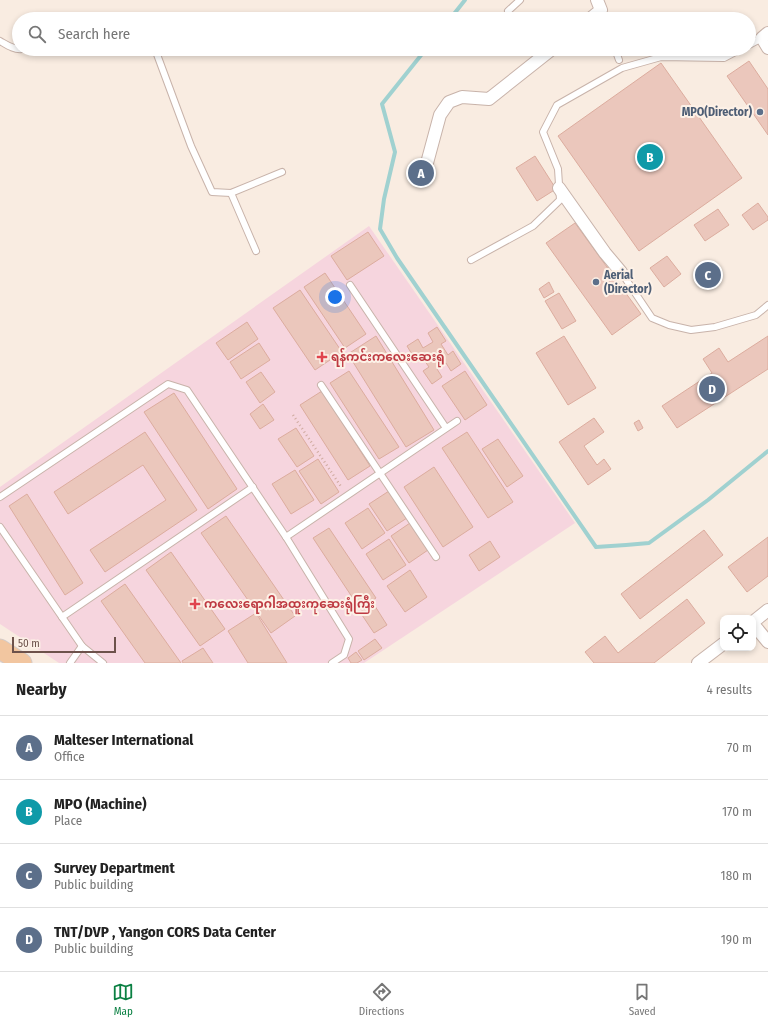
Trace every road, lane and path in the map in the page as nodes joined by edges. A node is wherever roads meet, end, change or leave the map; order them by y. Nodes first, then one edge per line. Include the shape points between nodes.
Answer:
1 (520, 0) edge
2 (508, 11) dead end
3 (766, 40) edge
4 (0, 41) edge
5 (756, 43) edge
6 (12, 47) edge
7 (158, 56) edge
8 (543, 56) edge
9 (618, 56) edge
10 (728, 56) edge
11 (619, 60) dead end
12 (427, 163) dead end
13 (282, 172) dead end
14 (559, 188) junction
15 (231, 194) junction
16 (256, 251) dead end
17 (471, 260) dead end
18 (621, 272) joint
19 (350, 285) dead end
20 (768, 305) edge
21 (321, 385) dead end
22 (293, 415) dead end
23 (457, 421) dead end
24 (446, 428) junction
25 (380, 473) junction
26 (253, 487) junction
27 (346, 496) junction
28 (0, 497) edge
29 (0, 526) edge
30 (286, 537) junction
31 (436, 557) dead end
32 (768, 610) edge
33 (62, 617) junction
34 (756, 620) edge
35 (756, 627) edge
36 (768, 642) edge
37 (82, 646) junction
38 (720, 646) edge
39 (0, 649) edge
40 (22, 663) edge
41 (70, 663) edge
42 (103, 663) edge
43 (332, 663) edge
44 (698, 663) edge

1 - 2 lane
3 - 5 lane
4 - 6 lane
7 - 15 lane via 191,146 212,192
8 - 12 street via 489,99 462,97 449,102 440,116
9 - 11 lane
10 - 14 lane via 661,57 622,68 557,105 543,132 558,169
13 - 15 lane
14 - 17 lane via 560,200 533,226
14 - 18 street
15 - 16 lane
18 - 20 lane via 652,318 691,330 715,327 756,315
19 - 24 lane
21 - 25 lane
22 - 27 path
23 - 24 lane
24 - 25 lane
25 - 27 lane
25 - 31 lane
26 - 28 lane via 187,390 168,384
26 - 30 lane
26 - 33 lane
27 - 30 lane
29 - 33 lane
30 - 43 lane via 349,639 344,655
32 - 34 street
33 - 37 lane
35 - 36 street
37 - 41 lane
37 - 42 lane
38 - 44 street
39 - 40 main road

